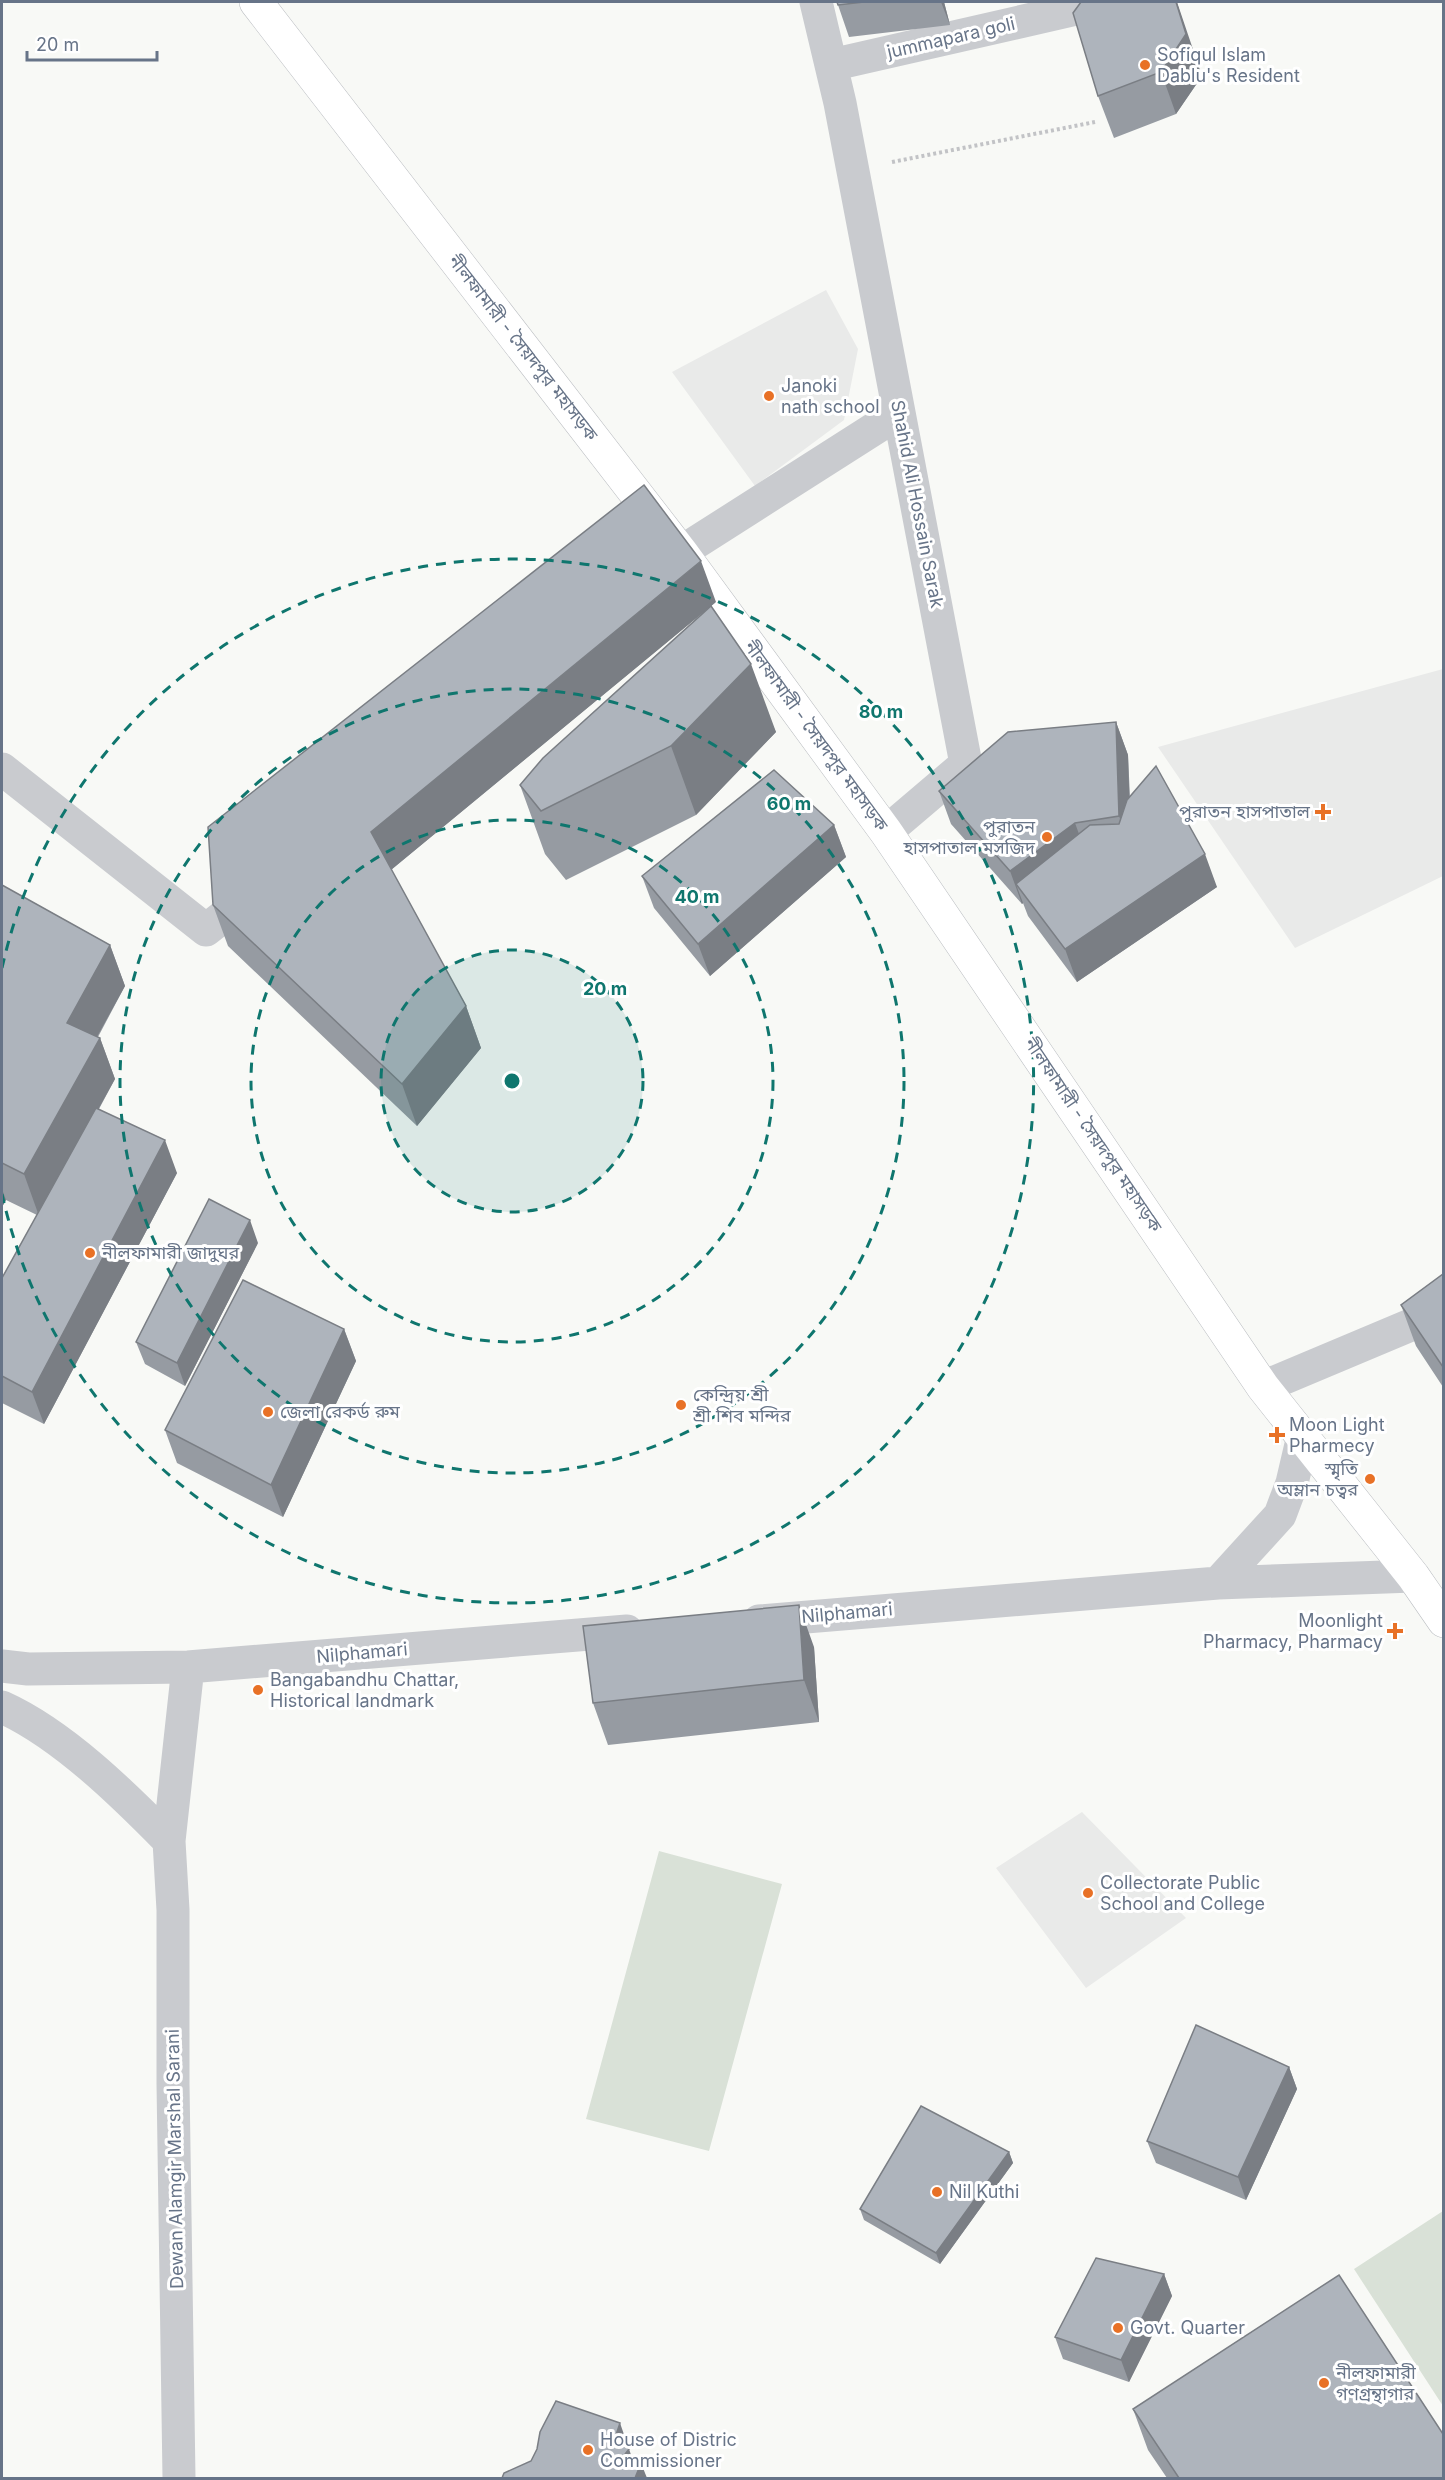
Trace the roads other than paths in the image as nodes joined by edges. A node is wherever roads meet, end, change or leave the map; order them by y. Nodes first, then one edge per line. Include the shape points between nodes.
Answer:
1 (256, 2) edge
2 (816, 2) edge
3 (1107, 2) edge
4 (831, 65) junction
5 (899, 413) junction
6 (681, 552) junction
7 (634, 589) edge
8 (2, 770) edge
9 (886, 832) junction
10 (271, 878) edge
11 (1443, 1311) edge
12 (1263, 1386) junction
13 (1303, 1436) junction
14 (1413, 1576) junction
15 (1218, 1583) junction
16 (1443, 1621) edge
17 (733, 1623) edge
18 (662, 1628) edge
19 (2, 1666) edge
20 (188, 1667) junction
21 (2, 1707) edge
22 (169, 1841) junction
23 (179, 2478) edge

1 - 6 main road, নীলফামারী - সৈয়দপুর মহাসড়ক
2 - 4 street, Shahid Ali Hossain Sarak
3 - 4 street, jummapara goli
4 - 5 street, Shahid Ali Hossain Sarak
5 - 6 street
5 - 9 street, Shahid Ali Hossain Sarak via 966,764
6 - 7 street
6 - 9 main road, নীলফামারী - সৈয়দপুর মহাসড়ক
8 - 10 street via 206,930
9 - 12 main road, নীলফামারী - সৈয়দপুর মহাসড়ক
11 - 12 street
12 - 13 main road, নীলফামারী - সৈয়দপুর মহাসড়ক
13 - 14 main road, নীলফামারী - সৈয়দপুর মহাসড়ক
13 - 15 street via 1280,1515
14 - 15 street, Nilphamari
14 - 16 main road, নীলফামারী - সৈয়দপুর মহাসড়ক
15 - 17 street, Nilphamari
18 - 20 street, Nilphamari
19 - 20 street
20 - 22 street, Dewan Alamgir Marshal Sarani
21 - 22 street via 22,1716 87,1764
22 - 23 street, Dewan Alamgir Marshal Sarani

